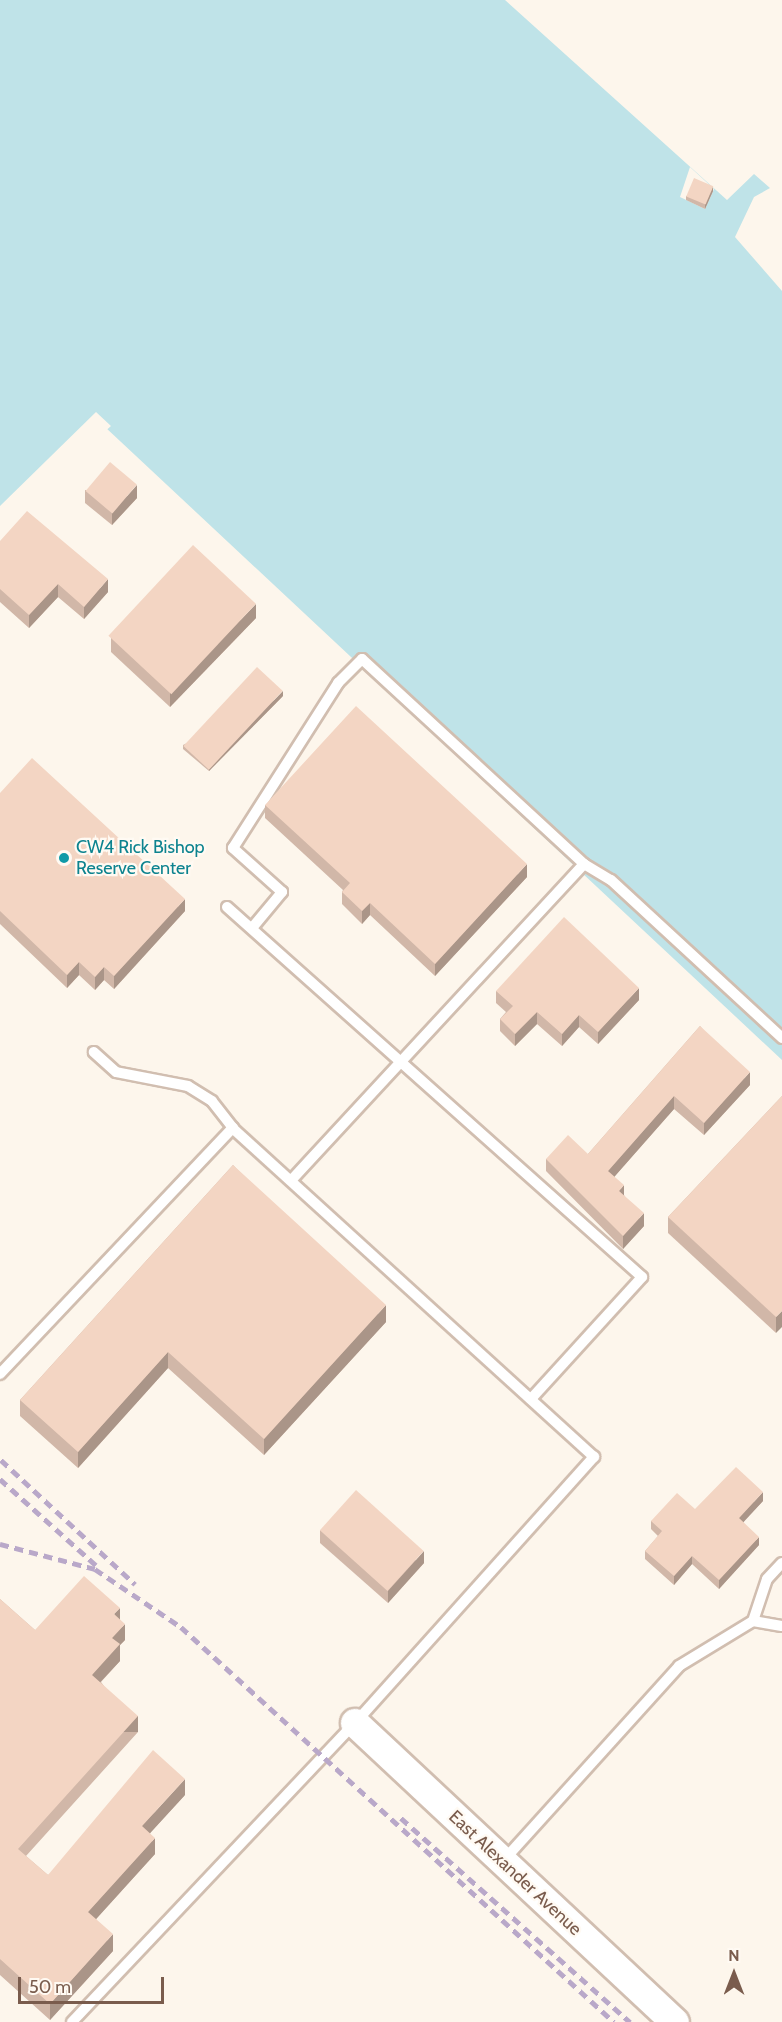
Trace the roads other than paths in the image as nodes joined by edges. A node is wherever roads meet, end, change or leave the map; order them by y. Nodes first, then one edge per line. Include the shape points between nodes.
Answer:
1 (584, 864) junction
2 (227, 907) dead end
3 (252, 928) junction
4 (782, 1038) edge
5 (94, 1052) dead end
6 (402, 1061) junction
7 (233, 1128) junction
8 (294, 1179) junction
9 (0, 1374) edge
10 (531, 1399) junction
11 (782, 1563) edge
12 (753, 1621) junction
13 (782, 1626) edge
14 (355, 1723) junction
15 (503, 1861) junction
16 (72, 2022) edge
17 (675, 2022) edge

1 - 3 lane via 362,659 338,683 233,848 282,892
1 - 4 lane via 611,880
1 - 6 lane
2 - 3 lane
3 - 6 lane
5 - 7 lane via 116,1072 188,1086 212,1101
6 - 8 lane
6 - 10 lane via 642,1277
7 - 8 lane
7 - 9 lane
8 - 10 lane
10 - 14 lane via 594,1457
11 - 12 lane via 767,1579
12 - 13 lane
12 - 15 lane via 679,1666
14 - 15 street, East Alexander Avenue
14 - 16 lane
15 - 17 street, East Alexander Avenue

